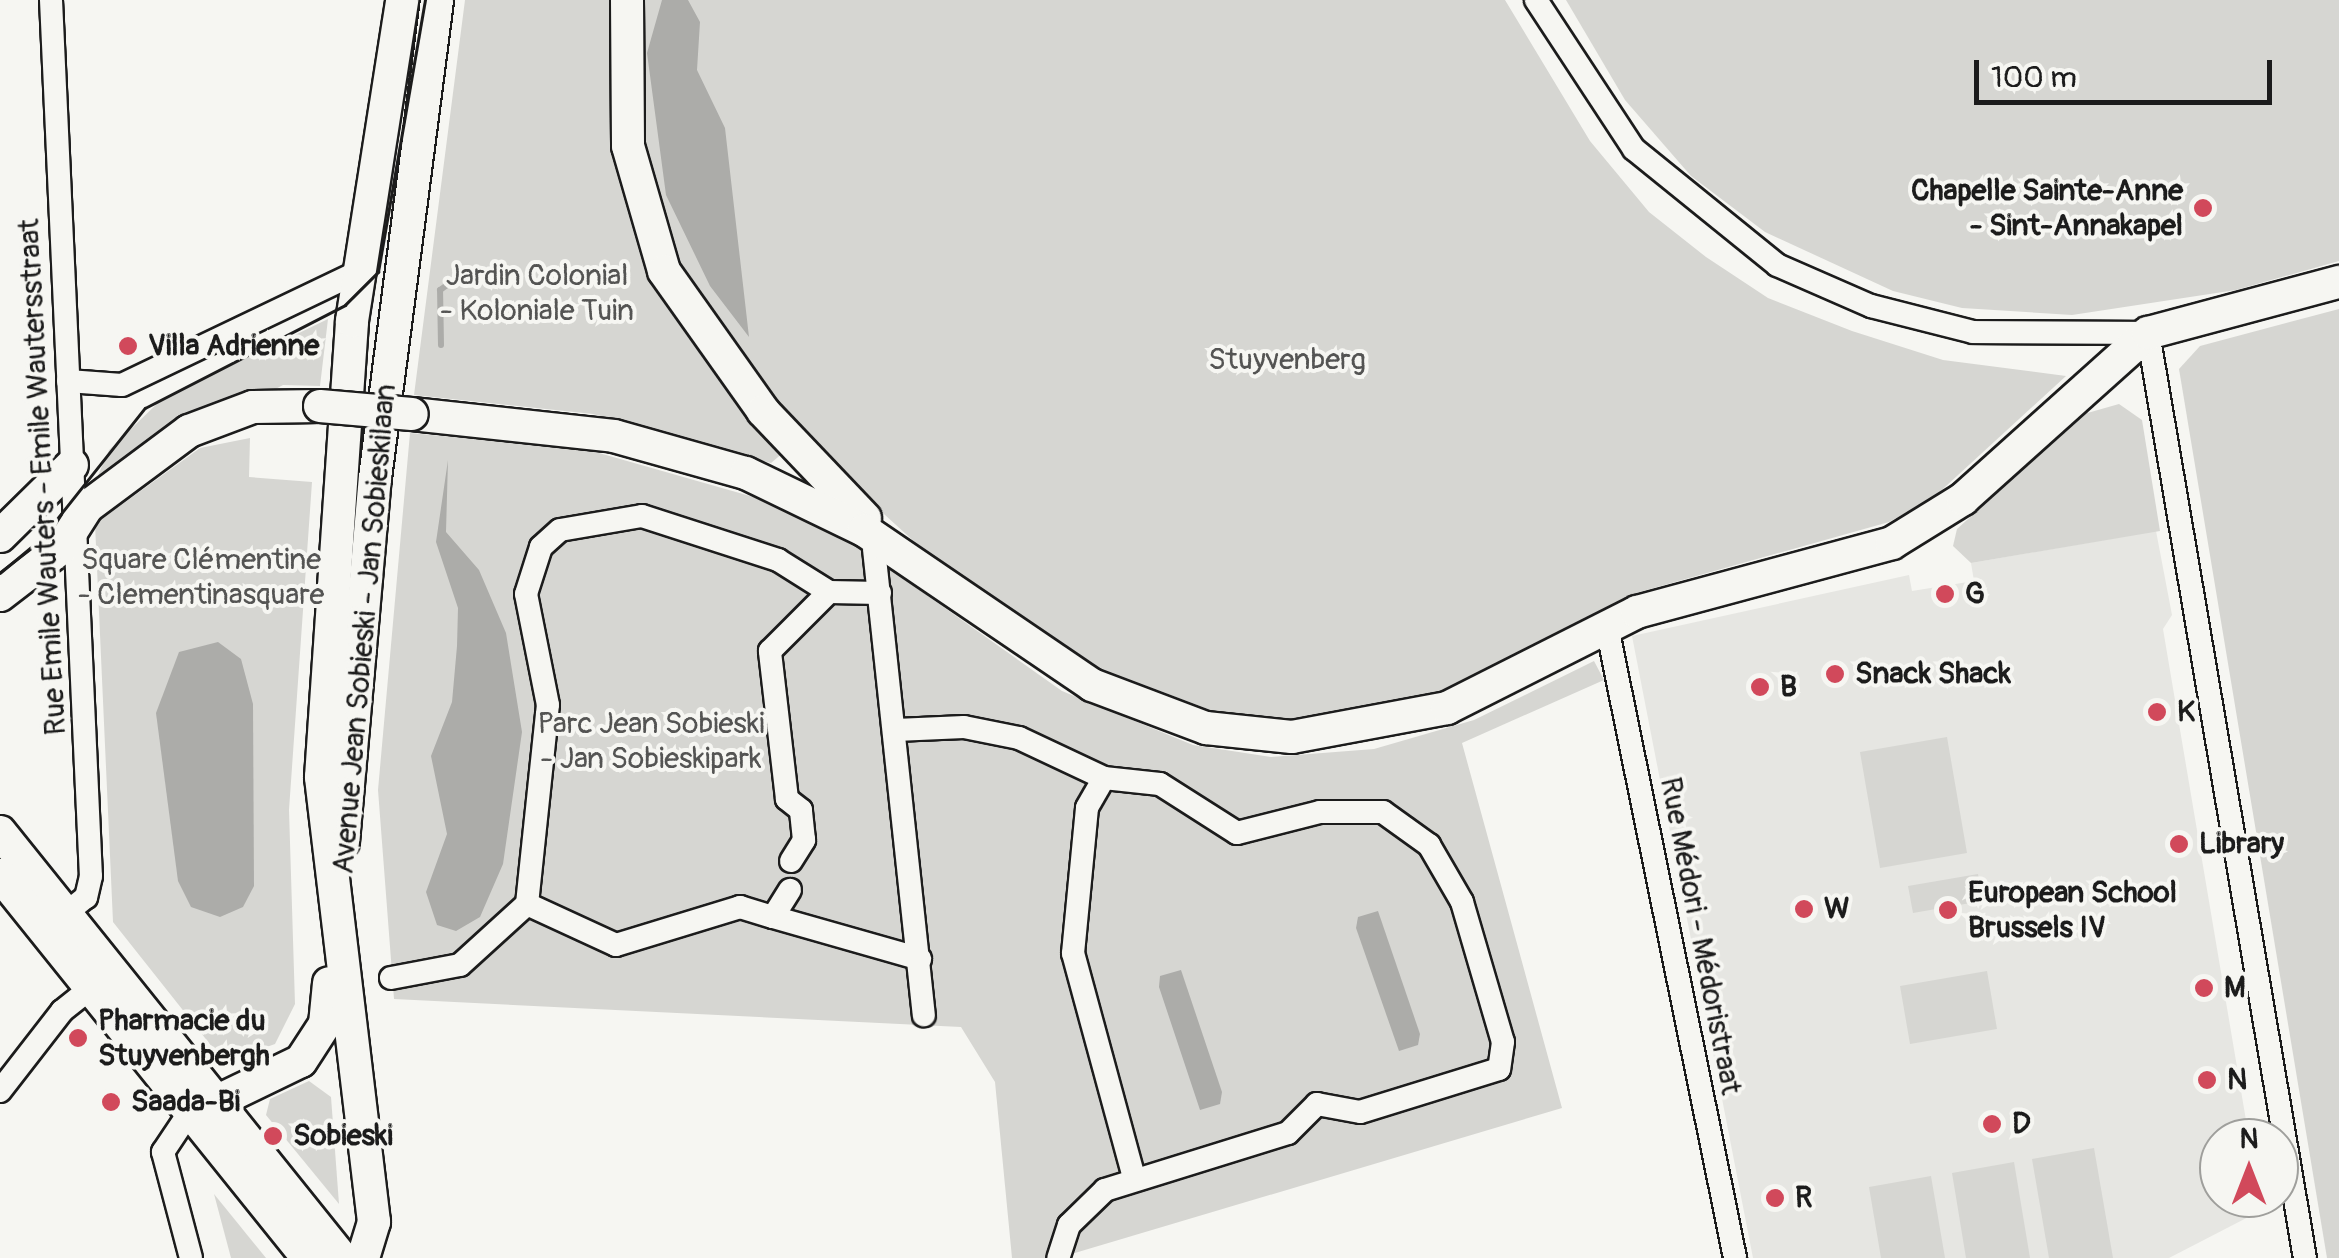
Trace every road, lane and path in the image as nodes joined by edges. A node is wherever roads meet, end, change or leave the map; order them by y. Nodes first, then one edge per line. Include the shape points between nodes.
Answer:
1 (51, 0) edge
2 (402, 0) edge
3 (437, 0) edge
4 (626, 0) edge
5 (1536, 0) edge
6 (362, 270) junction
7 (2339, 282) edge
8 (2148, 333) junction
9 (68, 381) junction
10 (72, 465) junction
11 (76, 521) junction
12 (0, 536) edge
13 (887, 551) junction
14 (829, 592) junction
15 (880, 593) junction
16 (0, 596) edge
17 (1607, 628) junction
18 (896, 730) junction
19 (1104, 778) junction
20 (322, 792) junction
21 (0, 832) edge
22 (791, 861) dead end
23 (0, 874) edge
24 (790, 890) dead end
25 (527, 904) junction
26 (774, 917) junction
27 (55, 922) junction
28 (920, 959) junction
29 (391, 978) dead end
30 (101, 980) junction
31 (924, 1015) dead end
32 (301, 1061) junction
33 (362, 1080) junction
34 (0, 1092) edge
35 (203, 1107) junction
36 (1134, 1178) junction
37 (191, 1258) edge
38 (308, 1258) edge
39 (342, 1258) edge
40 (363, 1258) edge
41 (395, 1258) edge
42 (1058, 1258) edge
43 (1735, 1258) edge
44 (2305, 1258) edge

1 - 9 street, Rue Emile Wauters - Emile Wautersstraat
2 - 6 street, Avenue Jean Sobieski - Jan Sobieskilaan
3 - 33 street, Avenue Jean Sobieski - Jan Sobieskilaan via 375,478 343,845
4 - 13 street via 628,146 664,271 763,411
5 - 8 street via 1634,149 1777,265 1872,306 1973,332
6 - 9 street via 122,385
6 - 20 street, Avenue Jean Sobieski - Jan Sobieskilaan
7 - 8 street
8 - 17 street via 1916,530 1840,562
8 - 44 street
9 - 10 street, Rue Emile Wauters - Emile Wautersstraat
10 - 11 street, Rue Emile Wauters - Emile Wautersstraat
10 - 12 street
11 - 13 street, bridge via 217,418 320,406 673,449 793,492
11 - 16 street via 61,548
11 - 27 street, Rue Emile Wauters - Emile Wautersstraat via 90,883
13 - 15 street
13 - 17 street via 1092,685 1246,736 1320,736 1420,716 1513,681
14 - 15 street
14 - 22 street via 770,651 787,798 801,810 804,840
14 - 25 street via 778,560 642,516 578,522 542,547 526,594 548,704
15 - 18 street
17 - 43 street, Rue Médori - Médoristraat
18 - 19 street via 993,732
18 - 28 street
19 - 36 street via 1087,808 1072,954
19 - 36 street via 1160,784 1237,833 1337,810 1371,810 1408,825 1458,890 1505,1054 1493,1073 1360,1112 1317,1104 1288,1134
20 - 32 street via 318,858 330,997 321,1034
20 - 33 street, Avenue Jean Sobieski - Jan Sobieskilaan
21 - 27 street
23 - 27 street
24 - 26 street
25 - 26 street via 616,945 740,906
25 - 29 street via 460,965
26 - 28 street
27 - 30 street
28 - 31 street
30 - 34 street
30 - 35 street
32 - 33 street
32 - 35 street
33 - 40 street, Avenue Jean Sobieski - Jan Sobieskilaan via 374,1222
33 - 41 street, Avenue Jean Sobieski - Jan Sobieskilaan
35 - 37 street via 163,1152
35 - 38 street
35 - 39 street
36 - 42 street via 1077,1214

